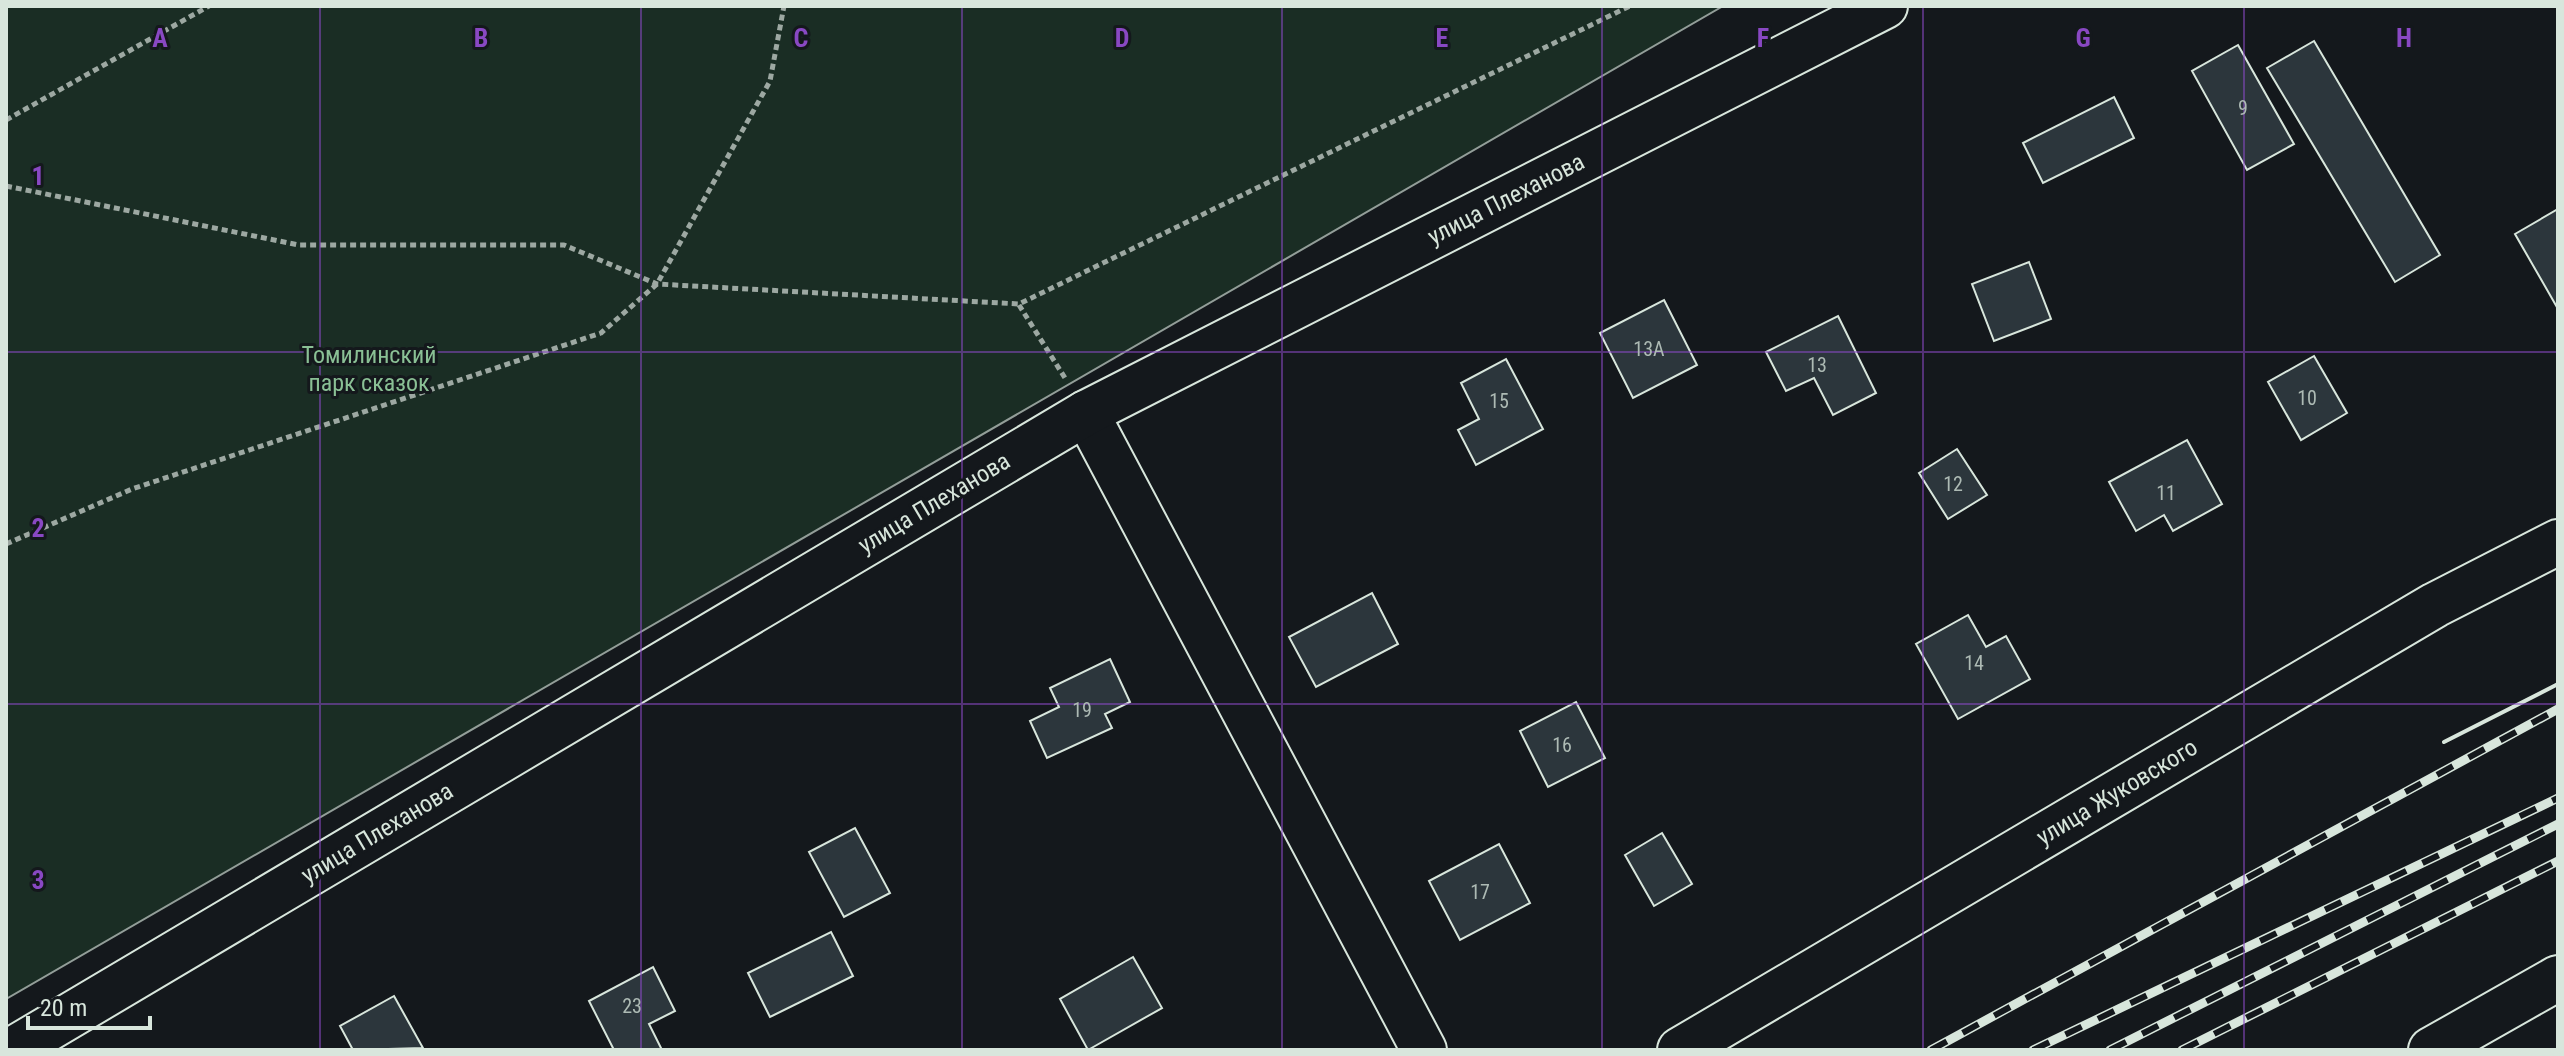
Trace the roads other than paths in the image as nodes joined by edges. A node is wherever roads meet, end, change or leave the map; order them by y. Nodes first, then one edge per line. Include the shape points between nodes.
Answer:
1 (1885, 6) edge
2 (1086, 413) junction
3 (2558, 542) edge
4 (2558, 978) edge
5 (12, 1050) edge
6 (1424, 1050) edge
7 (1680, 1050) edge
8 (2431, 1050) edge

1 - 2 street, улица Плеханова
2 - 5 street, улица Плеханова
2 - 6 street
3 - 7 street, улица Жуковского via 2435,605
4 - 8 street

